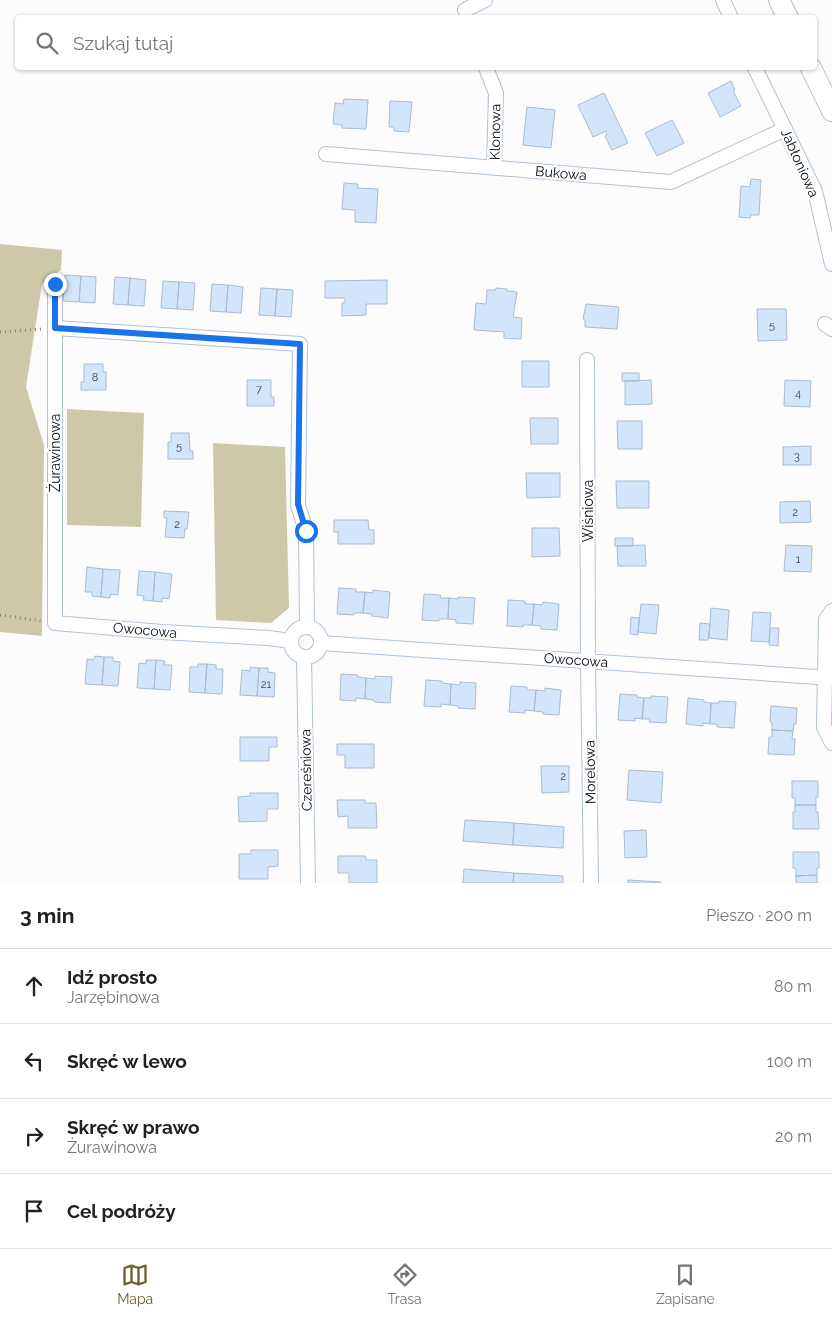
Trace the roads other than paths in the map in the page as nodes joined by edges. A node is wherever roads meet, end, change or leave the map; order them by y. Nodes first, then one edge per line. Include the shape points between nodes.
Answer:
1 (485, 0) edge
2 (723, 0) edge
3 (780, 0) edge
4 (464, 9) edge
5 (730, 15) edge
6 (787, 15) edge
7 (487, 70) edge
8 (756, 70) edge
9 (812, 70) edge
10 (832, 111) edge
11 (785, 129) junction
12 (326, 154) dead end
13 (494, 167) junction
14 (832, 264) edge
15 (55, 284) dead end
16 (55, 328) junction
17 (587, 360) dead end
18 (832, 611) edge
19 (55, 623) joint
20 (307, 626) junction
21 (290, 640) junction
22 (321, 643) junction
23 (304, 657) junction
24 (588, 661) junction
25 (829, 678) edge
26 (832, 743) edge
27 (308, 883) edge
28 (591, 883) edge

1 - 4 street
2 - 5 street
3 - 6 main road
7 - 13 street, Klonowa via 496,93
8 - 11 street, Jabłoniowa
9 - 10 main road
11 - 13 street, Bukowa via 671,182
11 - 14 street, Jabłoniowa via 814,191
12 - 13 street, Bukowa
15 - 16 street, Żurawinowa
16 - 19 street, Żurawinowa
16 - 20 street via 300,344 298,504 306,531
17 - 24 street, Wiśniowa
18 - 25 street via 826,619
19 - 21 street, Owocowa
20 - 21 street via 294,632
20 - 22 street via 317,631
21 - 23 street via 293,650
22 - 23 street via 318,651
22 - 24 street, Owocowa
23 - 27 street, Czereśniowa
24 - 25 street, Owocowa
24 - 28 street, Morelowa
25 - 26 street via 824,727

